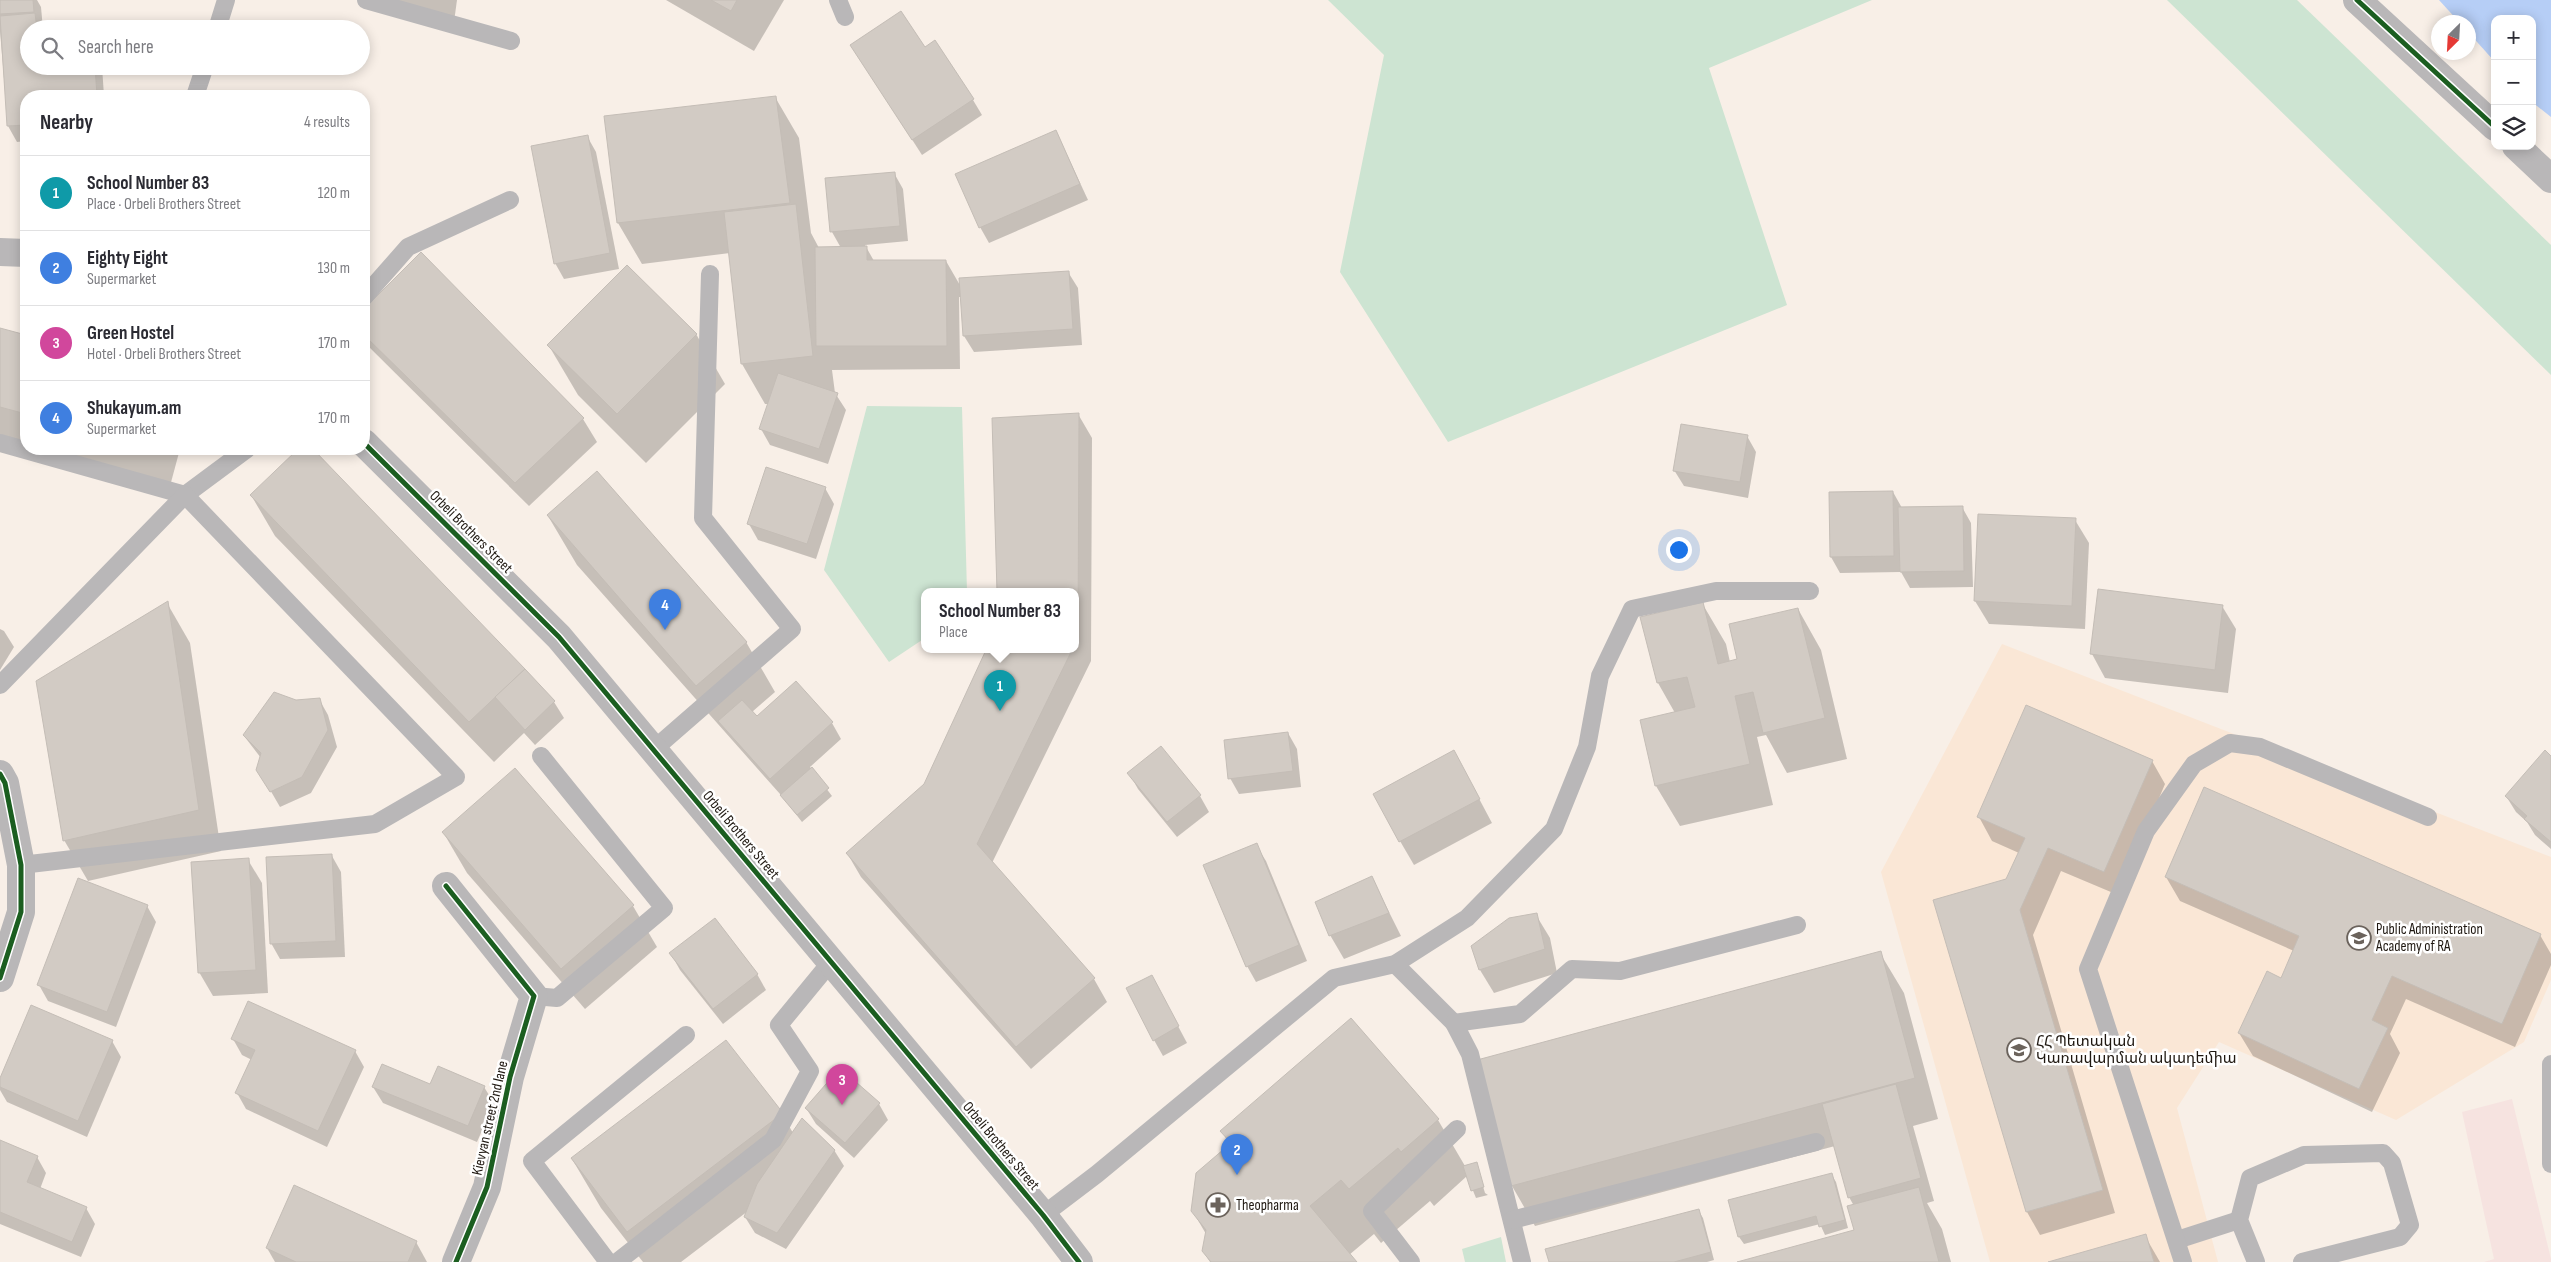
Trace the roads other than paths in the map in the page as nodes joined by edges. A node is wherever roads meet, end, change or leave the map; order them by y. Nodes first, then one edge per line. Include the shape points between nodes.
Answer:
1 (226, 0) edge
2 (366, 0) edge
3 (838, 0) edge
4 (2357, 0) edge
5 (845, 17) dead end
6 (220, 20) edge
7 (510, 42) dead end
8 (202, 75) edge
9 (197, 90) edge
10 (2491, 123) edge
11 (2520, 150) edge
12 (2551, 179) edge
13 (510, 200) dead end
14 (0, 252) edge
15 (20, 252) edge
16 (710, 274) dead end
17 (370, 290) edge
18 (0, 443) edge
19 (20, 449) edge
20 (370, 449) edge
21 (43, 455) edge
22 (239, 455) edge
23 (185, 495) junction
24 (1810, 591) dead end
25 (0, 685) edge
26 (653, 750) junction
27 (541, 756) dead end
28 (0, 774) edge
29 (2428, 817) dead end
30 (21, 865) junction
31 (446, 886) dead end
32 (1797, 925) dead end
33 (830, 963) junction
34 (1395, 964) junction
35 (0, 978) edge
36 (534, 996) junction
37 (1454, 1023) junction
38 (686, 1035) dead end
39 (2551, 1064) edge
40 (1457, 1129) dead end
41 (1816, 1142) dead end
42 (2551, 1162) edge
43 (1043, 1215) junction
44 (1512, 1220) junction
45 (2239, 1220) junction
46 (2176, 1240) junction
47 (456, 1262) edge
48 (608, 1262) edge
49 (617, 1262) edge
50 (1079, 1262) edge
51 (1411, 1262) edge
52 (1522, 1262) edge
53 (2183, 1262) edge
54 (2256, 1262) edge
55 (2302, 1262) edge

1 - 6 lane
2 - 7 lane
3 - 5 lane
4 - 10 street
8 - 9 lane
11 - 12 street
13 - 17 lane via 408,246
14 - 15 street
16 - 26 lane via 702,518 792,629
18 - 19 lane
20 - 26 street, Orbeli Brothers Street via 559,637
21 - 23 lane
22 - 23 lane
23 - 25 lane
23 - 30 lane via 456,777 375,824
24 - 34 lane via 1716,591 1632,609 1600,676 1587,747 1554,829 1467,918
26 - 33 street, Orbeli Brothers Street
27 - 36 lane via 664,908 557,998
28 - 30 street via 5,783
29 - 46 lane via 2260,746 2230,743 2194,764 2146,831 2088,969
30 - 35 street via 21,912
31 - 36 street
32 - 37 lane via 1620,971 1572,969 1520,1014
33 - 43 street, Orbeli Brothers Street
33 - 49 lane via 779,1025 810,1071 773,1140
34 - 37 lane
34 - 43 lane via 1334,978 1098,1174
36 - 47 street, Kievyan street 2nd lane via 510,1077 487,1187
37 - 44 lane via 1470,1054
38 - 48 lane via 532,1161
39 - 42 lane
40 - 51 lane via 1372,1211
41 - 44 lane
43 - 50 street, Orbeli Brothers Street
44 - 52 lane
45 - 46 lane
45 - 54 lane
45 - 55 lane via 2250,1178 2304,1155 2383,1153 2392,1162 2410,1225 2400,1237
46 - 53 lane

